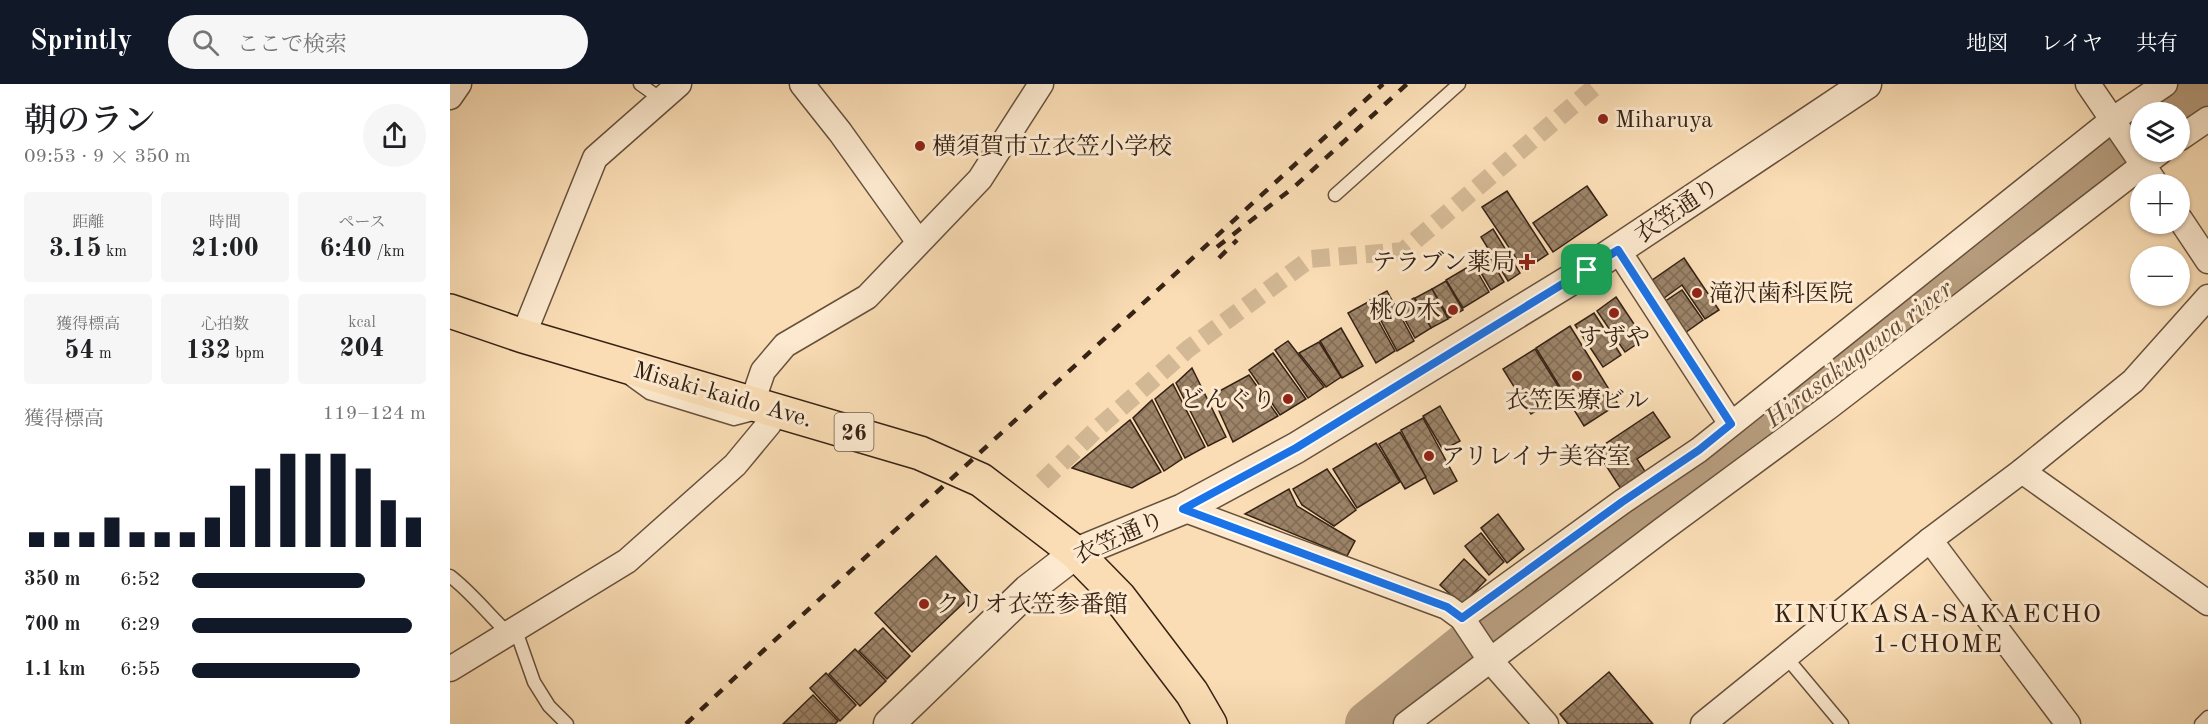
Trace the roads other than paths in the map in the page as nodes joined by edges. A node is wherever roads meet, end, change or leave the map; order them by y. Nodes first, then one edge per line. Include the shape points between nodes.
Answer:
1 (640, 84) edge
2 (802, 84) edge
3 (1041, 84) edge
4 (1459, 84) edge
5 (1866, 84) edge
6 (2088, 84) edge
7 (2165, 84) edge
8 (670, 92) edge
9 (2208, 119) edge
10 (2112, 120) junction
11 (2190, 131) edge
12 (2130, 140) edge
13 (2144, 162) edge
14 (1335, 195) dead end
15 (2190, 234) edge
16 (918, 241) junction
17 (1618, 250) junction
18 (2208, 261) edge
19 (2208, 297) edge
20 (450, 311) edge
21 (523, 336) junction
22 (762, 406) junction
23 (1731, 424) junction
24 (2022, 471) junction
25 (1183, 509) junction
26 (1930, 540) junction
27 (1076, 553) junction
28 (450, 576) edge
29 (2208, 603) edge
30 (1463, 619) junction
31 (512, 631) junction
32 (1785, 657) junction
33 (1489, 659) junction
34 (450, 669) edge
35 (2208, 717) edge
36 (567, 724) edge
37 (889, 724) edge
38 (1210, 724) edge
39 (1406, 724) edge
40 (1546, 724) edge
41 (1703, 724) edge
42 (1842, 724) edge
43 (2068, 724) edge
44 (2201, 724) edge

1 - 8 lane
2 - 16 street
3 - 16 street via 980,179
4 - 14 lane
5 - 17 street, 衣笠通り
6 - 10 street
7 - 10 street
8 - 21 street via 595,158
9 - 11 street
10 - 12 street
10 - 23 street
13 - 33 street via 1830,406
15 - 18 street
16 - 22 street via 867,297 785,345 763,371
17 - 23 street
17 - 25 street, 衣笠通り via 1296,448
19 - 24 street via 2133,381
20 - 21 main road, Misaki-kaido Ave. / 26
21 - 22 main road, Misaki-kaido Ave. / 26
22 - 27 main road, Misaki-kaido Ave. / 26 via 920,453 981,480
22 - 31 street via 769,424 735,465 627,561
23 - 30 street
24 - 26 street
24 - 29 street
25 - 27 street, 衣笠通り
25 - 30 street via 1447,607
26 - 32 street
26 - 43 street
27 - 37 street, 衣笠通り via 1028,590
27 - 38 main road, Misaki-kaido Ave. / 26 via 1119,597 1192,693
28 - 31 lane via 469,590 487,613
30 - 33 street
31 - 34 street
31 - 36 lane via 534,682 549,706
32 - 41 street
32 - 42 lane
33 - 39 street
33 - 40 street
35 - 44 lane

